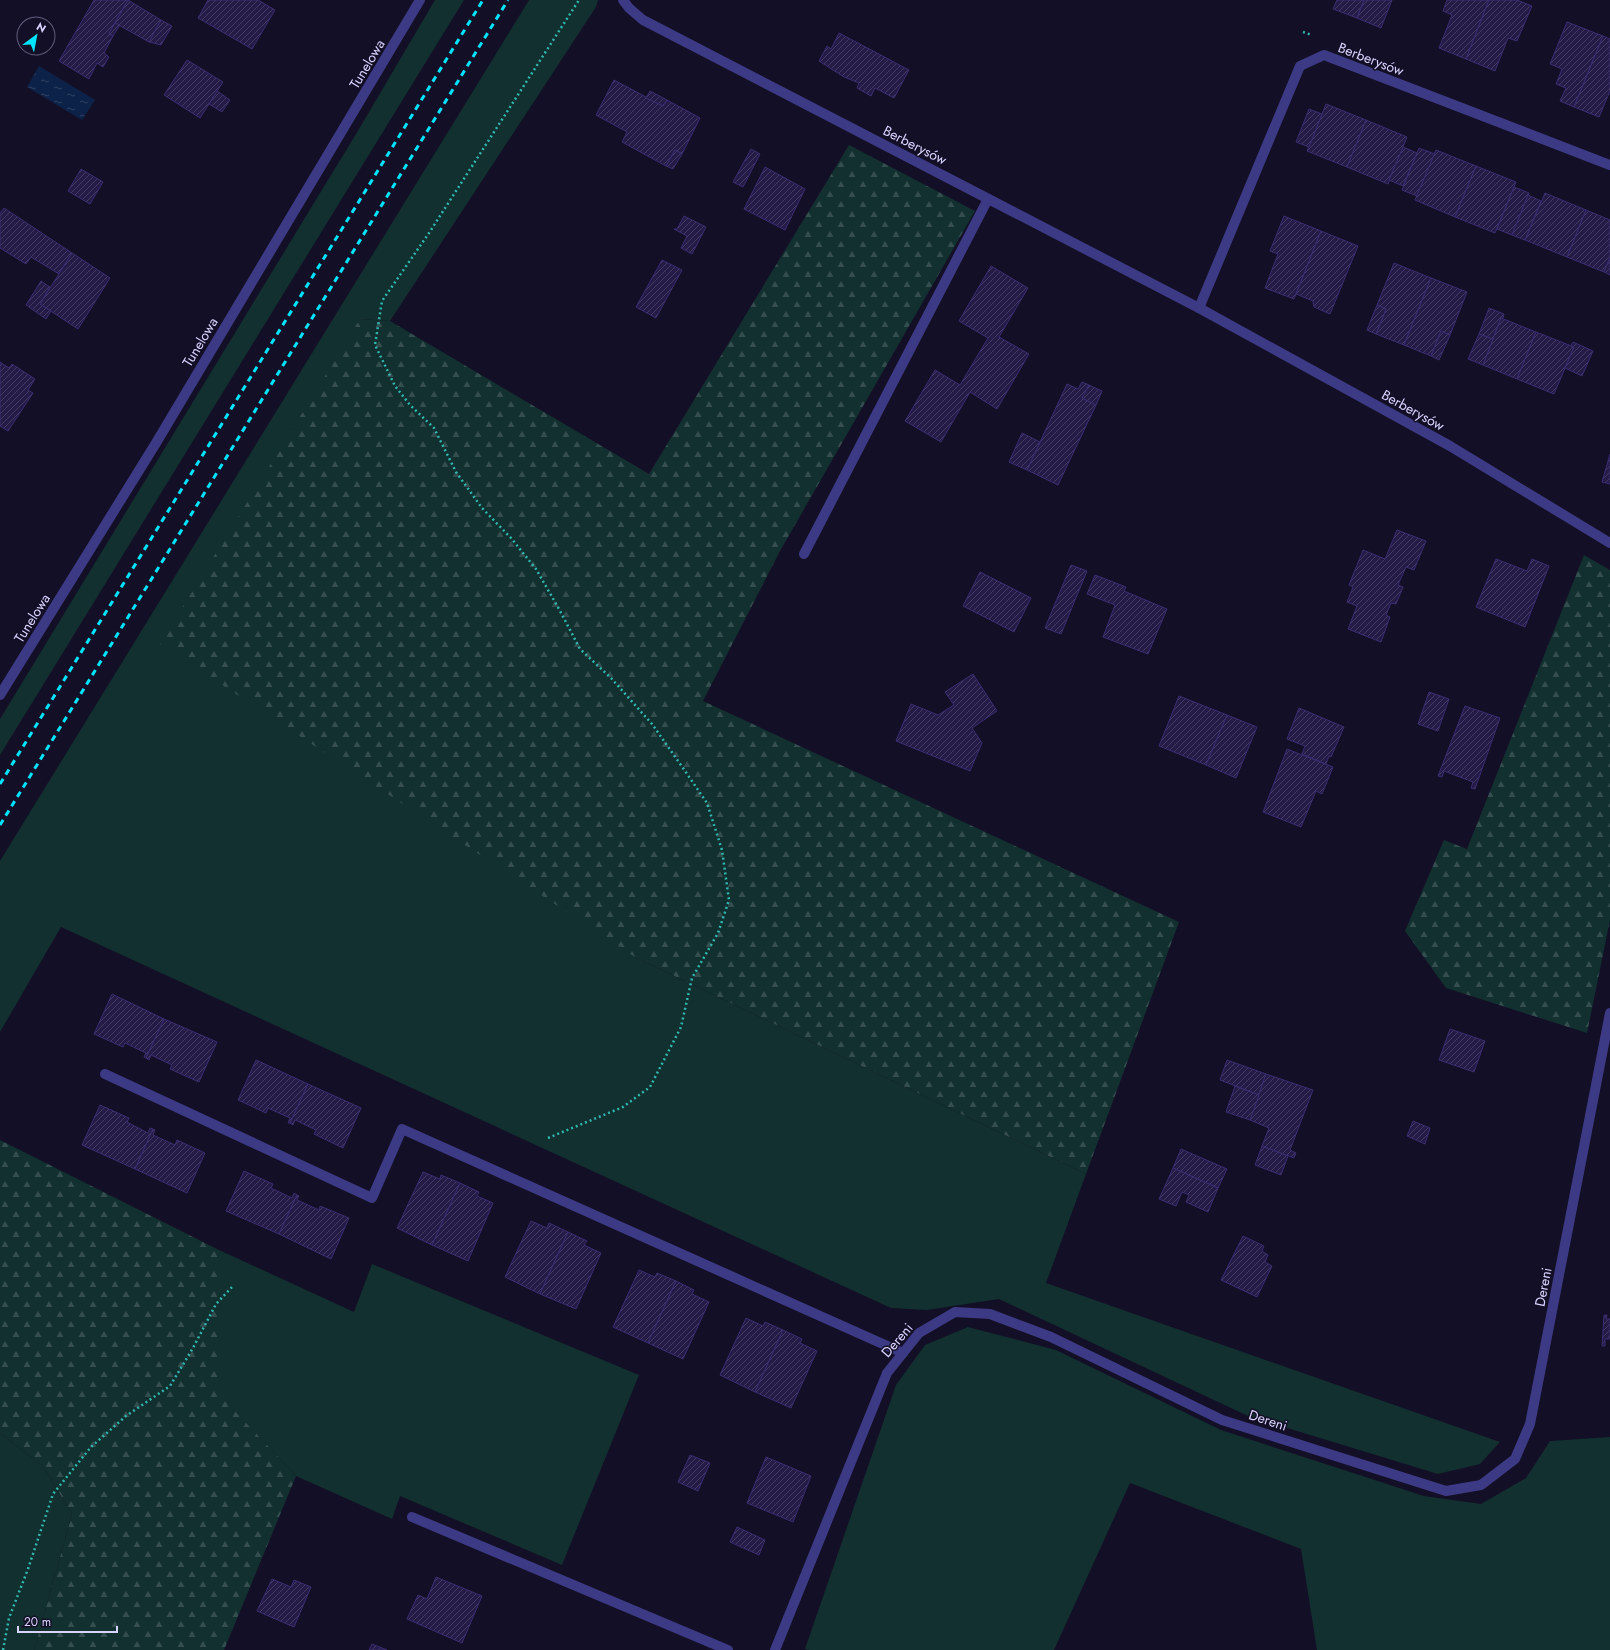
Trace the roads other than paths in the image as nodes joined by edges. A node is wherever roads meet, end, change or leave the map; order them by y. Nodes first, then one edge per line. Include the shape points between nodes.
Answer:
1 (420, 0) edge
2 (623, 0) edge
3 (1610, 165) edge
4 (988, 199) junction
5 (1199, 308) junction
6 (1610, 543) edge
7 (804, 554) dead end
8 (0, 695) edge
9 (1610, 1013) edge
10 (105, 1074) dead end
11 (903, 1353) junction
12 (412, 1517) dead end
13 (728, 1650) edge
14 (775, 1650) edge

1 - 8 street, Tunelowa via 160,436
2 - 4 street, Berberysów via 643,20
3 - 5 street, Berberysów via 1324,56 1300,66
4 - 5 street, Berberysów
4 - 7 street
5 - 6 street, Berberysów via 1450,446
9 - 11 street, Dereni via 1530,1424 1515,1459 1481,1485 1446,1491 1222,1420 1051,1337 990,1314 956,1312 919,1333
10 - 11 street via 372,1198 402,1129
11 - 14 street, Dereni via 887,1373
12 - 13 street

